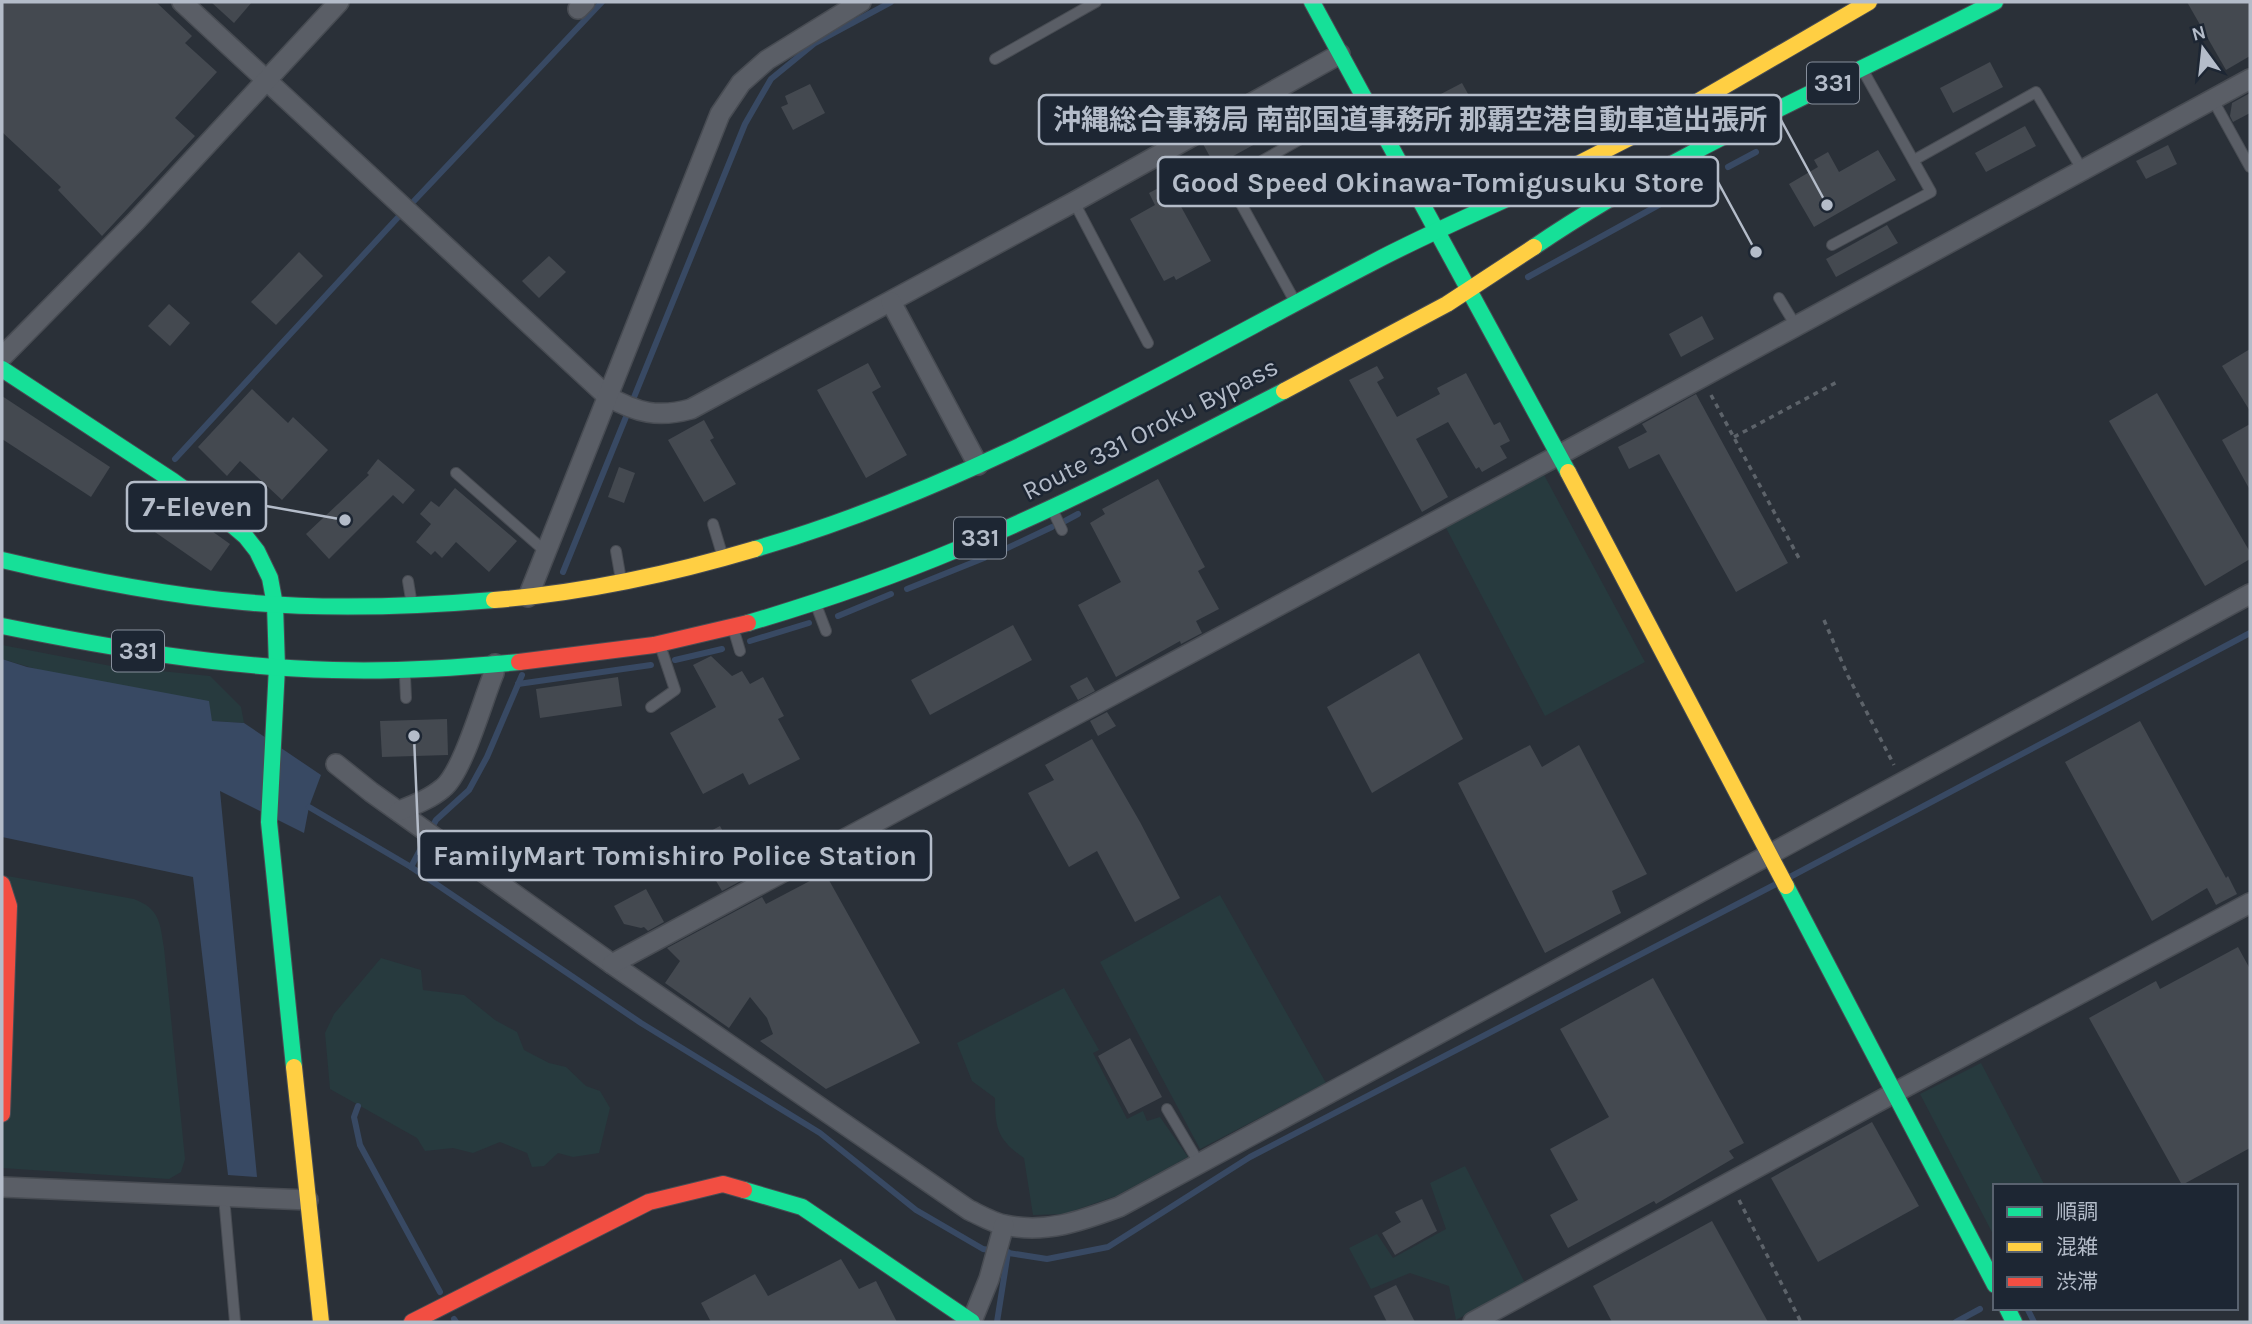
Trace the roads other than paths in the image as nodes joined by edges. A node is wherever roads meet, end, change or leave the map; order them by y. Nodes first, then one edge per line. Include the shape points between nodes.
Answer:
1 (182, 2) edge
2 (339, 2) edge
3 (1096, 2) edge
4 (1312, 2) edge
5 (1868, 2) edge
6 (1995, 2) edge
7 (855, 3) edge
8 (1340, 54) junction
9 (995, 59) dead end
10 (1862, 68) junction
11 (2250, 79) edge
12 (266, 80) junction
13 (2213, 100) junction
14 (1367, 102) junction
15 (1696, 150) junction
16 (1913, 160) junction
17 (2250, 167) edge
18 (2082, 171) junction
19 (1715, 188) dead end
20 (1074, 202) junction
21 (1437, 231) junction
22 (1832, 245) dead end
23 (1469, 291) junction
24 (1779, 298) dead end
25 (891, 302) junction
26 (1295, 303) junction
27 (1796, 326) junction
28 (1148, 343) dead end
29 (2, 358) edge
30 (2, 369) edge
31 (611, 398) junction
32 (1559, 455) junction
33 (978, 466) junction
34 (456, 473) dead end
35 (1051, 508) junction
36 (713, 524) dead end
37 (1062, 530) dead end
38 (616, 551) dead end
39 (546, 552) junction
40 (724, 558) junction
41 (2, 560) edge
42 (408, 581) dead end
43 (621, 582) junction
44 (2250, 594) edge
45 (528, 597) junction
46 (815, 603) junction
47 (275, 605) junction
48 (411, 607) junction
49 (2, 626) edge
50 (733, 628) junction
51 (825, 631) dead end
52 (659, 644) junction
53 (740, 650) dead end
54 (495, 664) junction
55 (277, 667) junction
56 (405, 669) junction
57 (406, 698) dead end
58 (651, 708) dead end
59 (336, 764) dead end
60 (405, 815) junction
61 (1770, 854) junction
62 (2, 884) edge
63 (2250, 903) edge
64 (612, 964) junction
65 (1894, 1093) junction
66 (1167, 1110) dead end
67 (2, 1114) edge
68 (1199, 1163) junction
69 (2, 1187) edge
70 (224, 1197) junction
71 (308, 1200) junction
72 (1004, 1225) junction
73 (1993, 1281) edge
74 (439, 1316) edge
75 (235, 1322) edge
76 (321, 1322) edge
77 (412, 1322) edge
78 (972, 1322) edge
79 (1473, 1322) edge

1 - 12 street
2 - 12 street
3 - 9 lane
4 - 8 main road
5 - 21 main road, Route 331 Oroku Bypass / 331 via 1664,121
6 - 10 main road, Route 331 Oroku Bypass / 331
7 - 31 street via 767,60 741,83 720,114
8 - 14 main road
8 - 20 street
10 - 15 main road, Route 331 Oroku Bypass / 331
10 - 16 lane
11 - 13 street
12 - 29 street
12 - 31 street
13 - 17 lane
13 - 18 street
14 - 21 main road
14 - 26 lane via 1228,180
15 - 19 lane
15 - 23 main road, Route 331 Oroku Bypass / 331 via 1602,203
16 - 18 lane via 2036,92
16 - 22 lane via 1931,192
18 - 27 street
20 - 25 street
20 - 28 lane
21 - 23 main road
21 - 26 main road, Route 331 Oroku Bypass / 331
23 - 32 main road
23 - 35 main road, Route 331 Oroku Bypass / 331
24 - 27 lane
25 - 31 street via 691,409 649,414
25 - 33 street
26 - 33 main road, Route 331 Oroku Bypass / 331
27 - 32 street
30 - 47 main road via 173,481 246,537 270,578
31 - 39 street
32 - 61 main road
32 - 64 street
33 - 40 main road, Route 331 Oroku Bypass / 331 via 864,514
34 - 39 lane
35 - 37 lane
35 - 46 main road, Route 331 Oroku Bypass / 331
36 - 40 lane
38 - 43 lane
39 - 45 street
40 - 43 main road, Route 331 Oroku Bypass / 331
41 - 47 main road, Route 331 Oroku Bypass / 331 via 94,581
42 - 48 lane
43 - 45 main road, Route 331 Oroku Bypass / 331
44 - 61 street
45 - 48 main road, Route 331 Oroku Bypass / 331
46 - 50 main road, Route 331 Oroku Bypass / 331
46 - 51 lane
47 - 48 main road, Route 331 Oroku Bypass / 331
47 - 55 main road
49 - 55 main road, Route 331 Oroku Bypass / 331 via 142,652
50 - 52 main road, Route 331 Oroku Bypass / 331
50 - 53 lane
52 - 54 main road, Route 331 Oroku Bypass / 331
52 - 58 lane via 676,690
54 - 56 main road, Route 331 Oroku Bypass / 331
54 - 60 street via 458,769 445,787
55 - 56 main road, Route 331 Oroku Bypass / 331
55 - 71 main road via 269,822
56 - 57 lane
59 - 60 street
60 - 64 street
61 - 65 main road
61 - 68 street
62 - 67 main road via 9,906
63 - 65 street
64 - 72 street via 969,1210
65 - 73 main road
65 - 79 street
66 - 68 lane
68 - 72 street via 1118,1207 1077,1223 1041,1228
69 - 70 street
70 - 71 street
70 - 75 lane
71 - 76 main road
72 - 78 street
74 - 77 main road
74 - 78 main road via 649,1202 723,1184 802,1207

